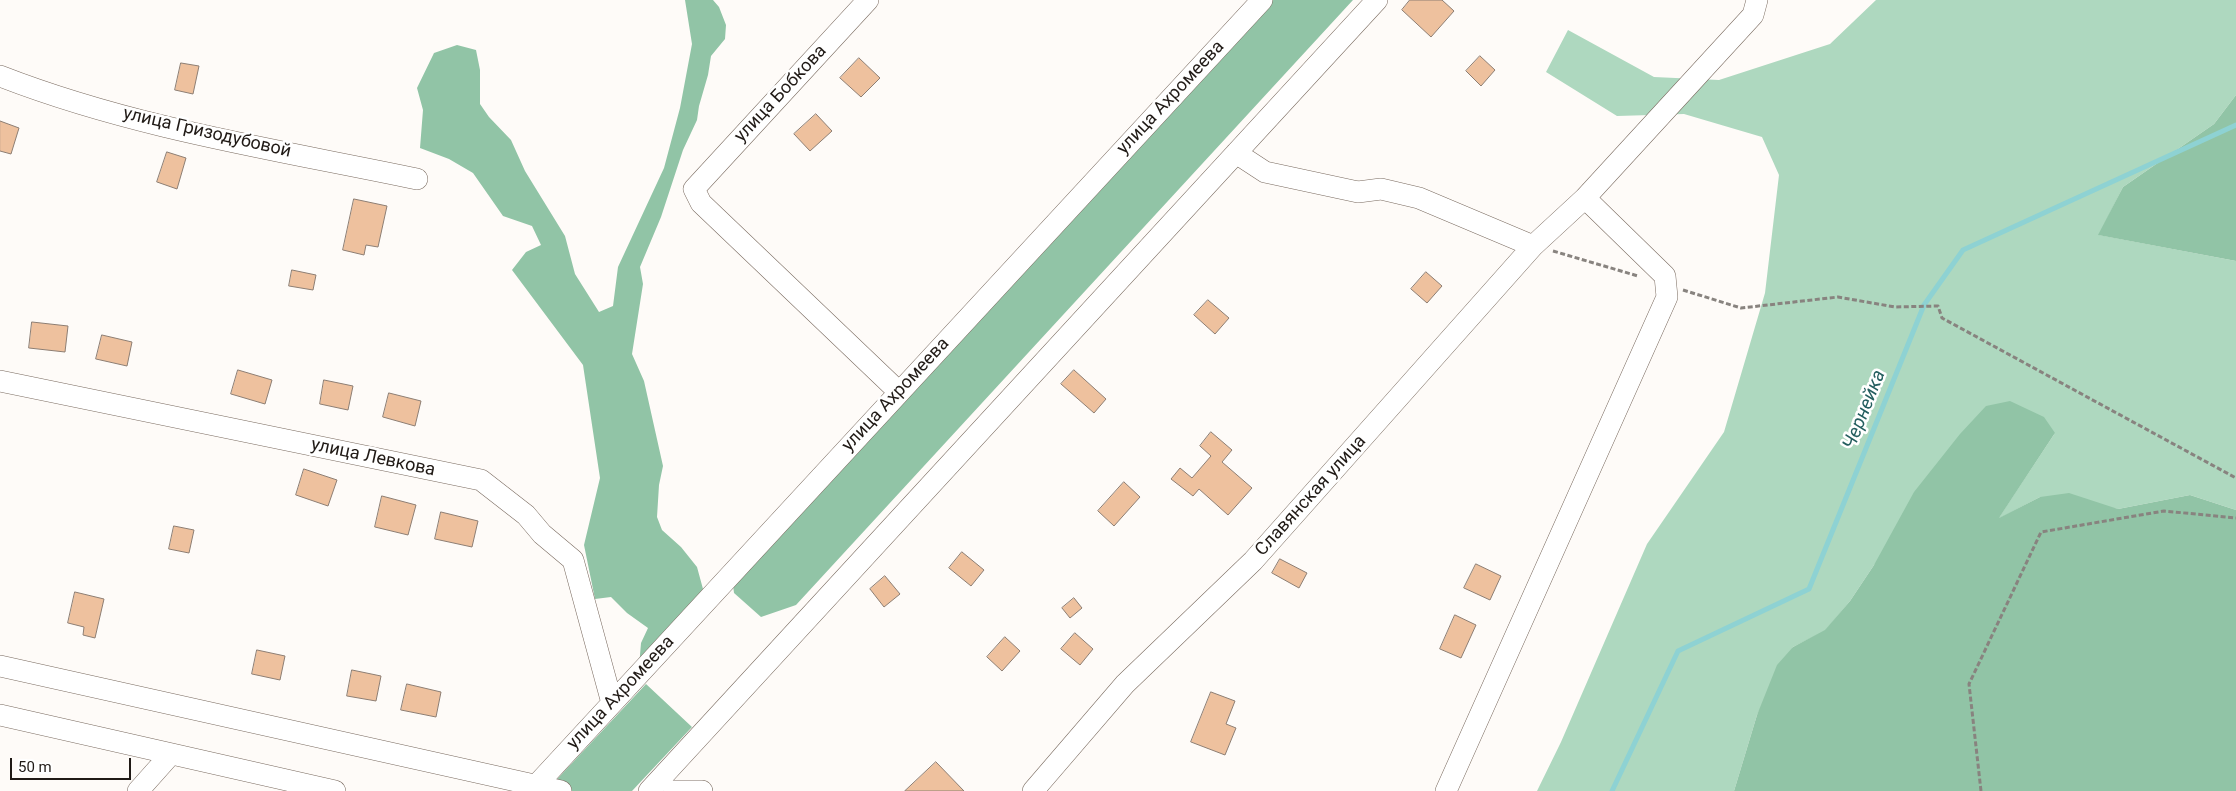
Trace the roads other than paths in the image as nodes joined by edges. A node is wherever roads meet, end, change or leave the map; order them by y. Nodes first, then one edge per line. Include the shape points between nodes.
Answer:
1 (1262, 0) edge
2 (1377, 0) edge
3 (1757, 0) edge
4 (860, 3) edge
5 (0, 76) edge
6 (1236, 153) junction
7 (417, 179) dead end
8 (1585, 198) junction
9 (1533, 246) junction
10 (0, 381) edge
11 (899, 392) junction
12 (0, 666) edge
13 (612, 703) junction
14 (0, 715) edge
15 (171, 754) junction
16 (533, 788) edge
17 (138, 791) edge
18 (335, 791) edge
19 (561, 791) edge
20 (649, 791) edge
21 (674, 791) edge
22 (702, 791) edge
23 (1033, 791) edge
24 (1446, 791) edge

1 - 11 street, улица Ахромеева
2 - 6 street
3 - 8 street, Славянская улица via 1753,15
4 - 11 street, улица Бобкова via 694,189 701,203
5 - 7 street, улица Гризодубовой via 42,92 177,129
6 - 9 street via 1265,172 1358,192 1381,189 1419,198
6 - 20 street
8 - 9 street, Славянская улица
8 - 24 street via 1665,276 1667,297
9 - 23 street, Славянская улица via 1253,561 1125,684
10 - 13 street, улица Левкова via 481,480 573,560
11 - 13 street, улица Ахромеева
12 - 16 street
13 - 16 street, улица Ахромеева
14 - 15 street
15 - 17 street
15 - 18 street
16 - 19 street
21 - 22 street

